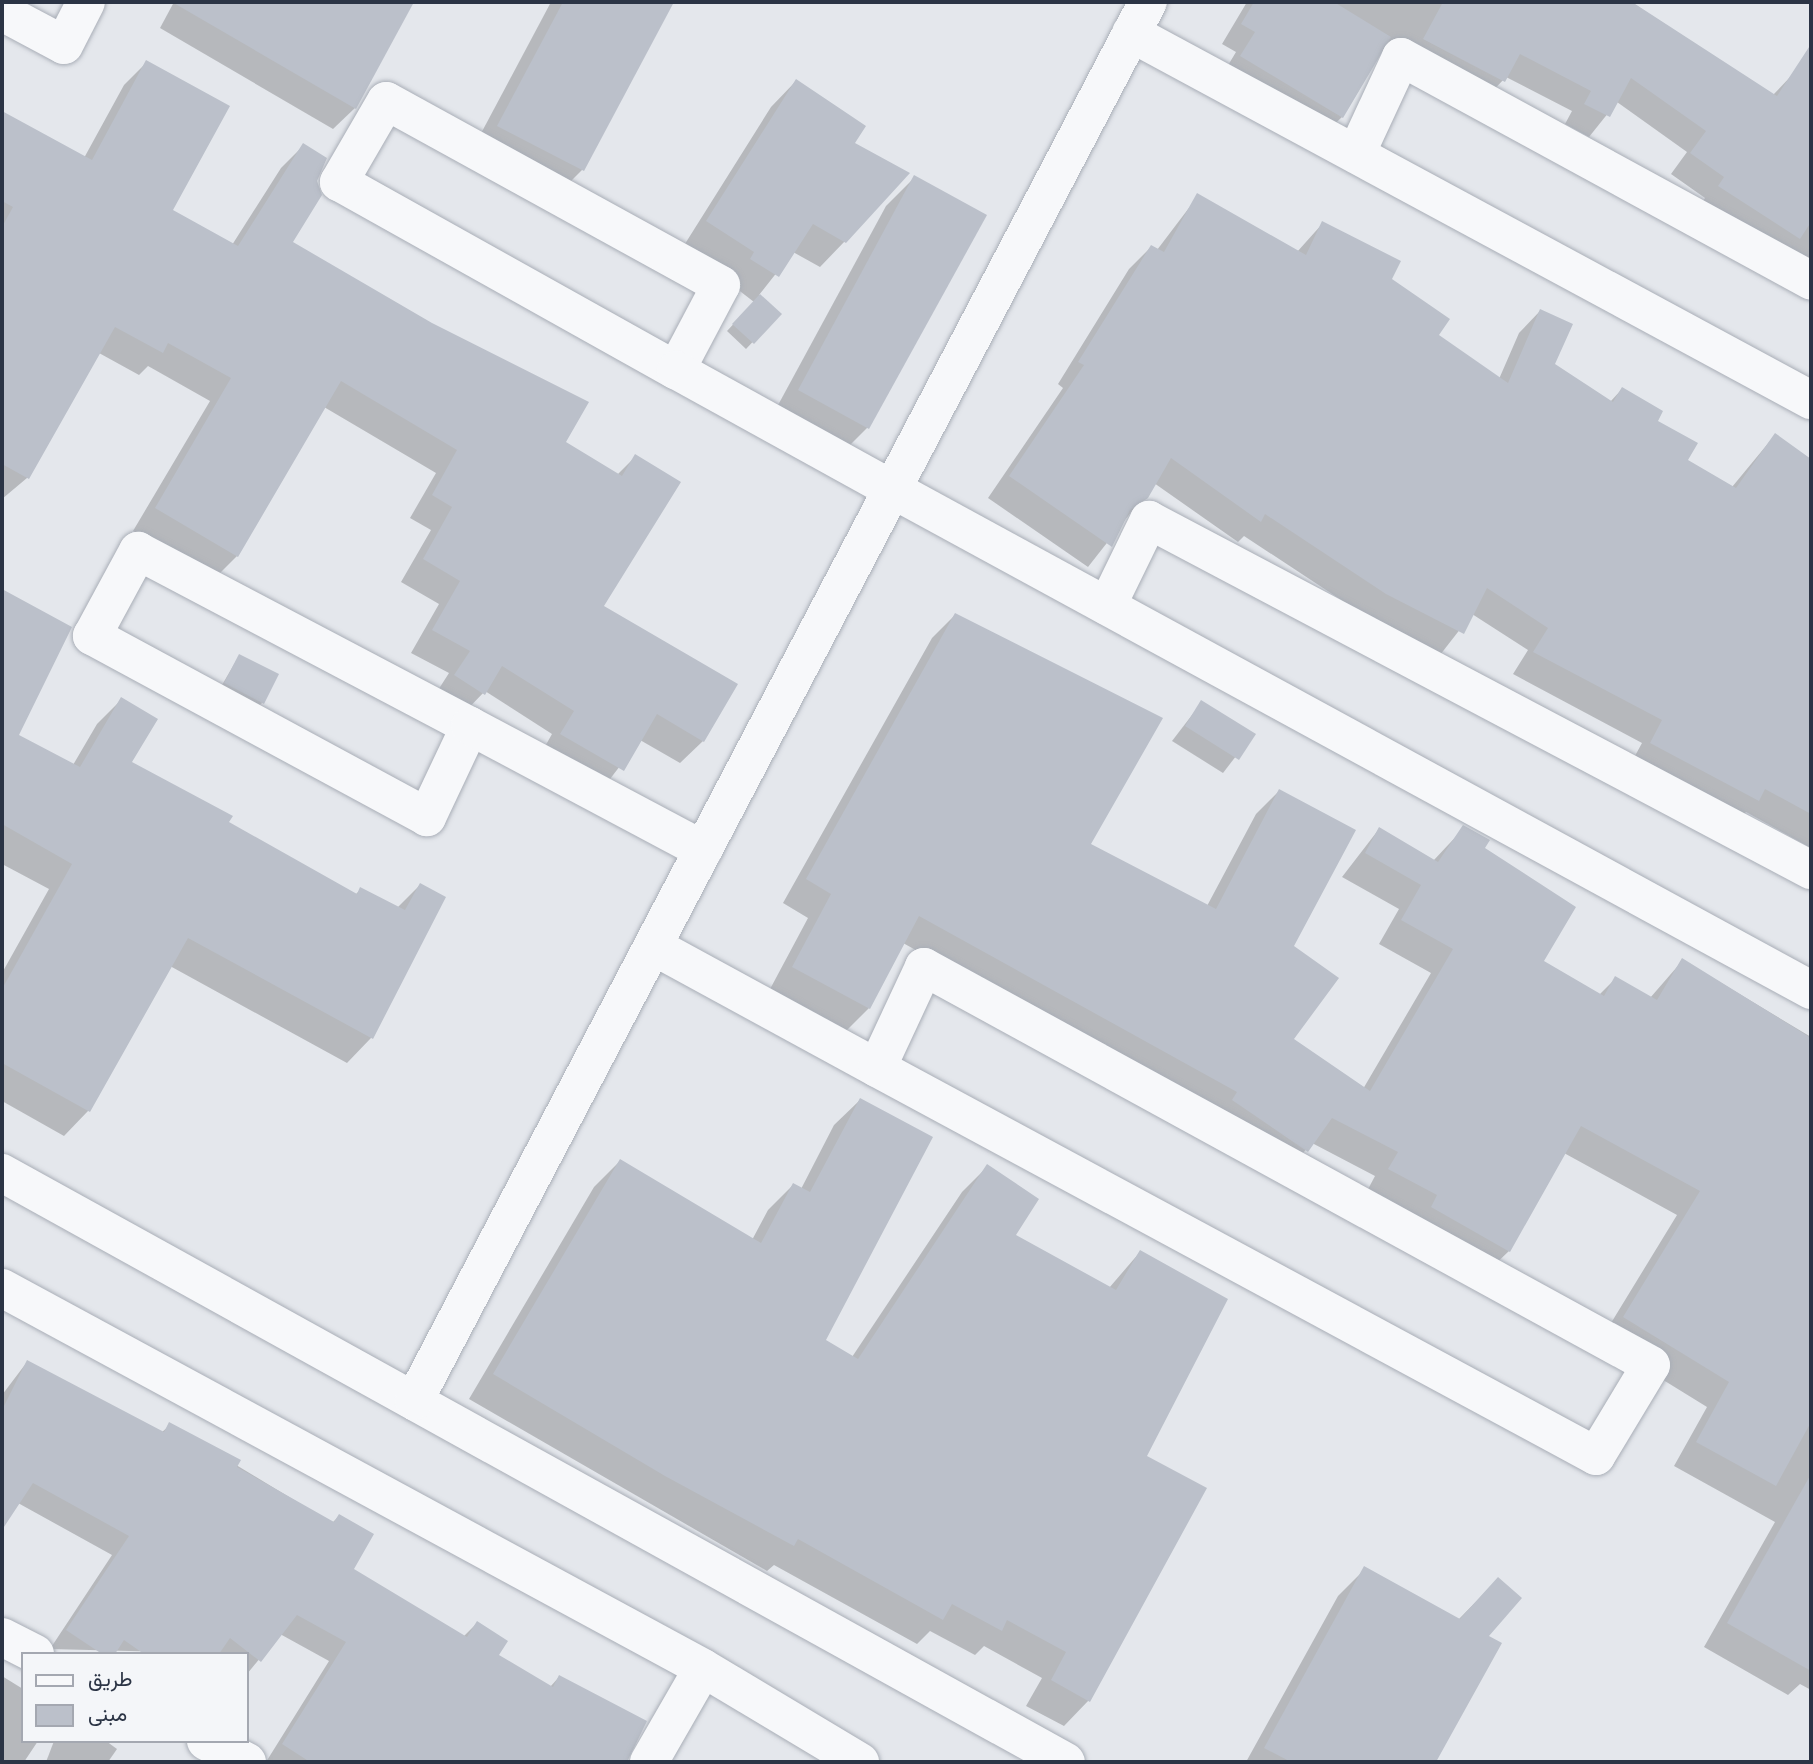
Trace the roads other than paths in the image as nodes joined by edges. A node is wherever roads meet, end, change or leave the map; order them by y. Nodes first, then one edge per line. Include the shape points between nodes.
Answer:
1 (86, 2) edge
2 (2, 12) edge
3 (1139, 18) edge
4 (1356, 155) junction
5 (1811, 281) edge
6 (676, 370) junction
7 (1811, 400) edge
8 (892, 489) junction
9 (1107, 606) junction
10 (470, 726) junction
11 (703, 850) junction
12 (1811, 870) edge
13 (653, 946) junction
14 (1811, 990) edge
15 (877, 1068) junction
16 (2, 1173) edge
17 (2, 1289) edge
18 (414, 1401) junction
19 (2, 1637) edge
20 (31, 1652) edge
21 (703, 1668) junction
22 (210, 1743) edge
23 (247, 1762) edge
24 (649, 1762) edge
25 (860, 1762) edge
26 (1066, 1762) edge

1 - 2 street via 64,45
3 - 4 street
3 - 8 street
4 - 5 street via 1401,57
4 - 7 street
6 - 6 street via 722,285 386,101 339,182
6 - 8 street
8 - 9 street
8 - 11 street
9 - 12 street via 1149,520
9 - 14 street
10 - 10 street via 138,551 92,636 427,817
10 - 11 street
11 - 13 street
13 - 15 street
13 - 18 street
15 - 15 street via 1597,1456 1651,1365 924,967
16 - 18 street
17 - 21 street
18 - 26 street
19 - 20 street
21 - 24 street
21 - 25 street
22 - 23 street

